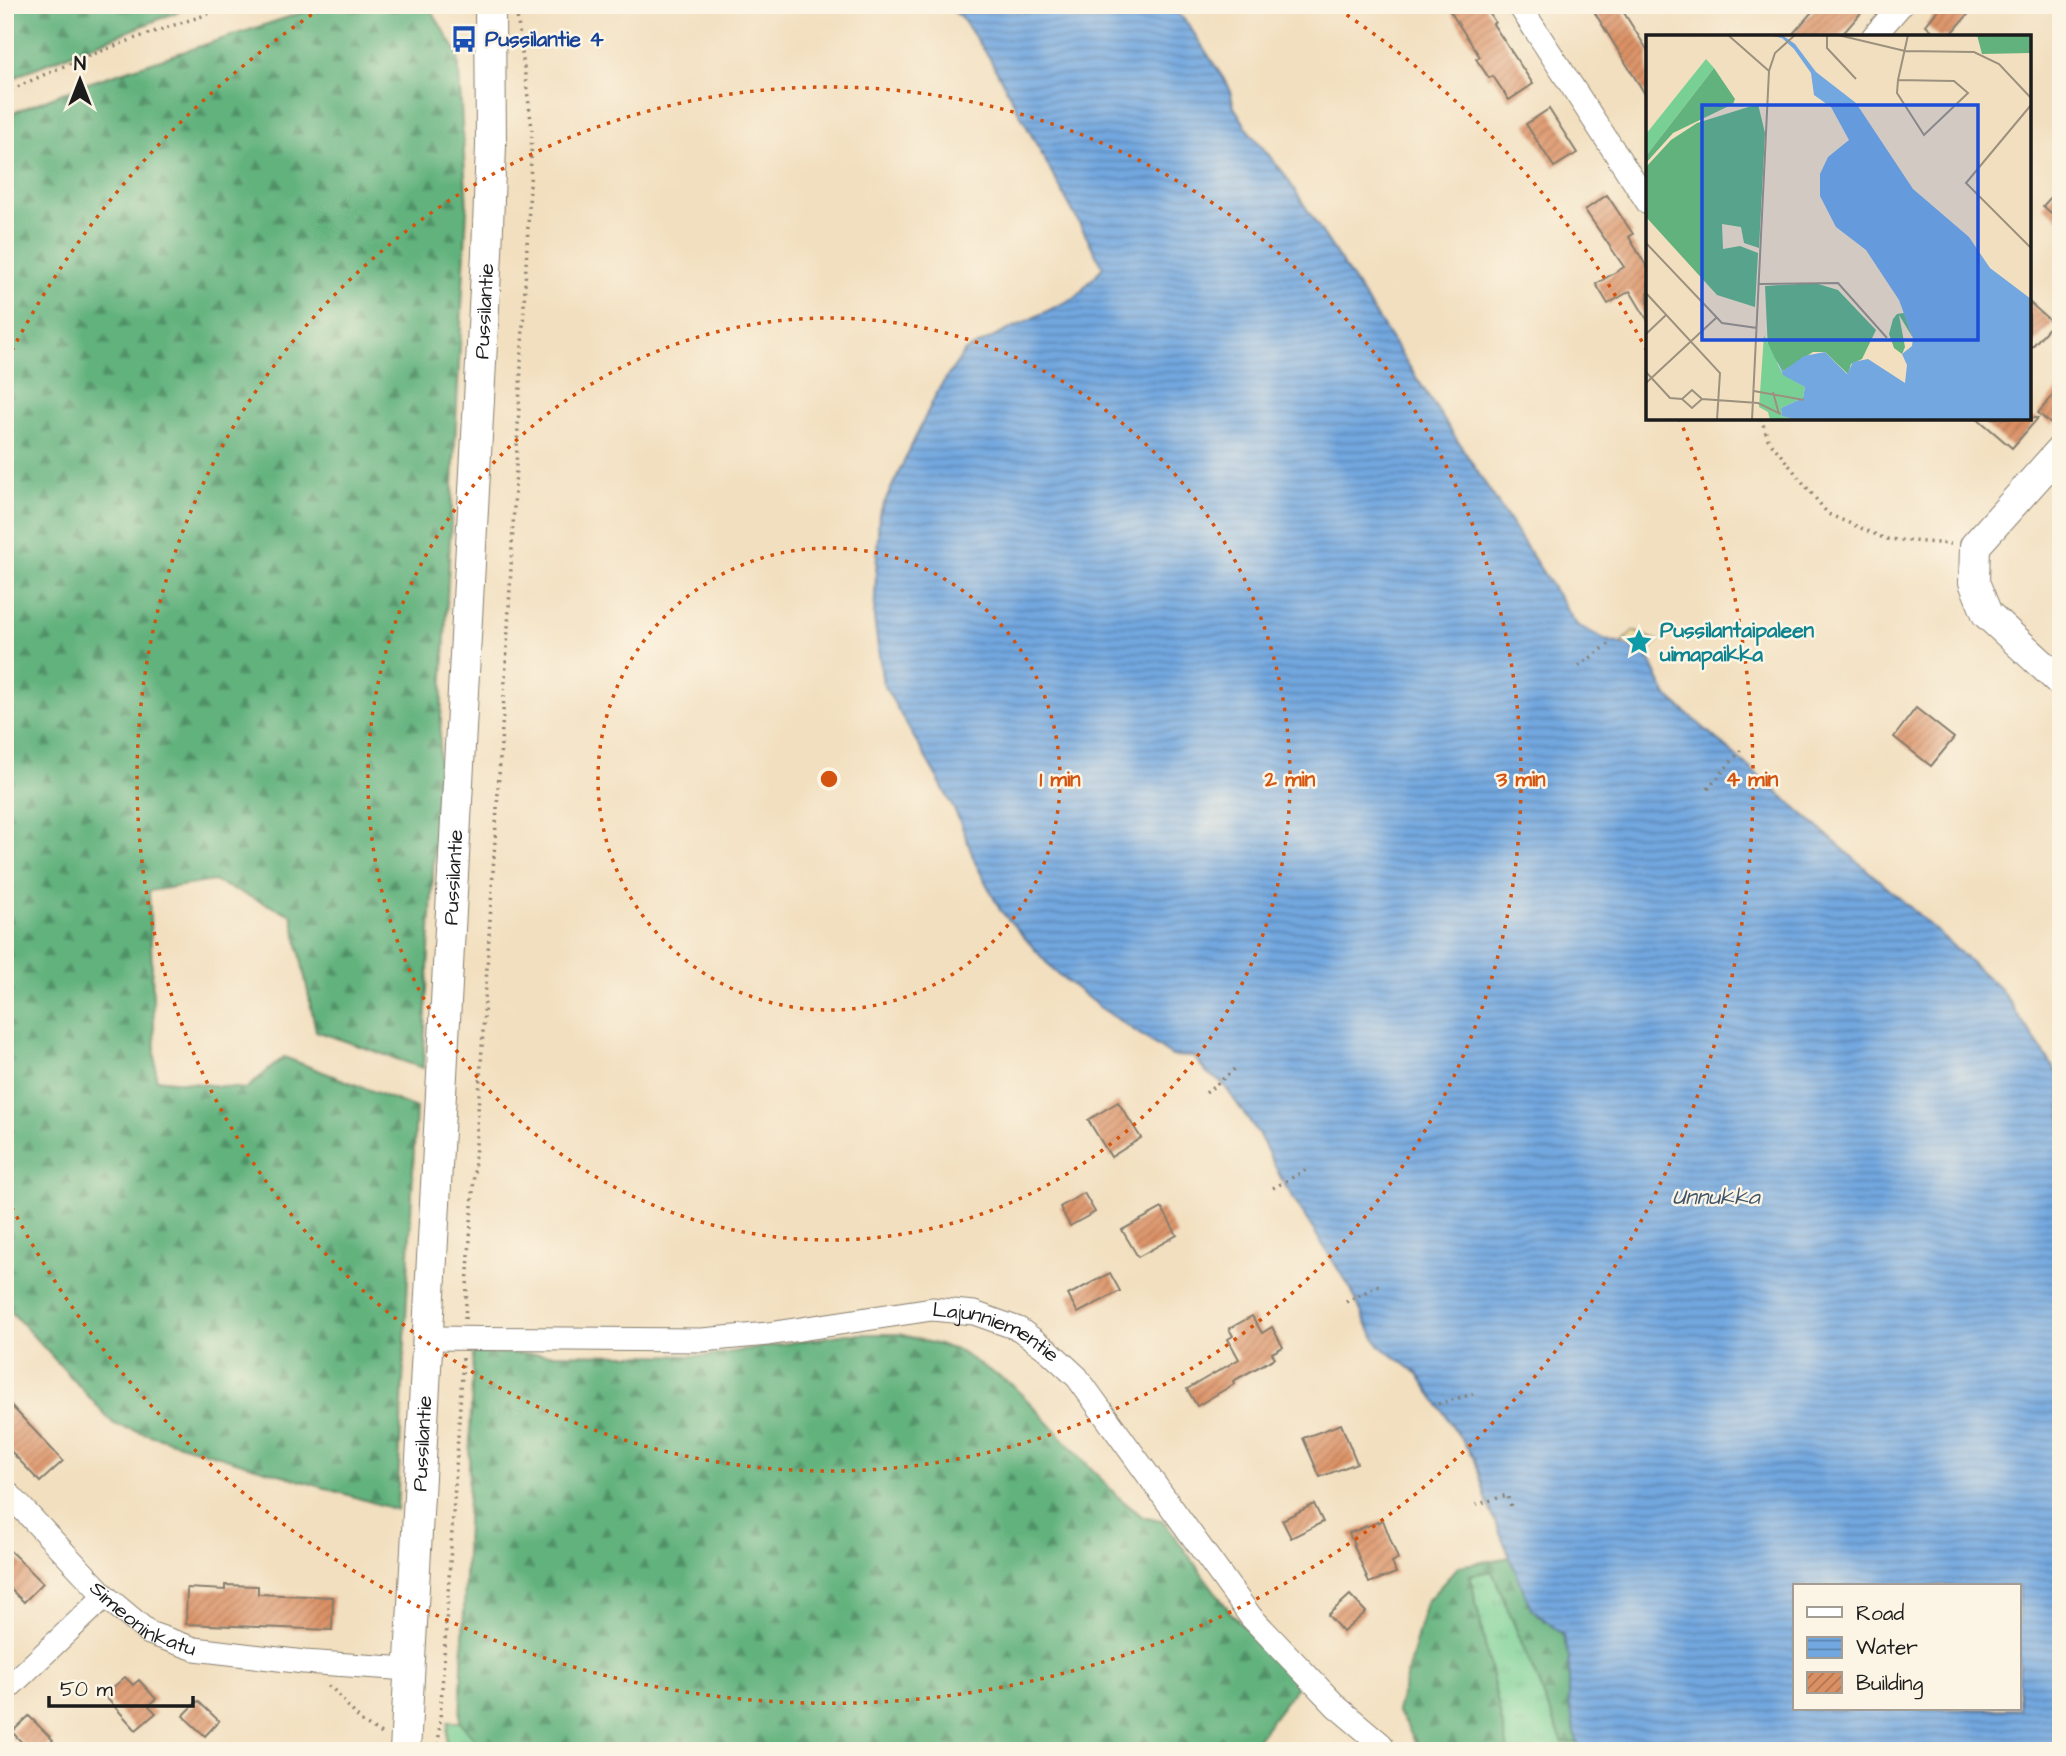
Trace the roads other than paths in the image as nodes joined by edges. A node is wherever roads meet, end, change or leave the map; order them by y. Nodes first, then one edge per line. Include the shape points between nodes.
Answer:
1 (490, 5) edge
2 (1519, 5) edge
3 (1901, 5) edge
4 (1874, 35) edge
5 (1646, 200) edge
6 (2061, 450) edge
7 (2061, 682) edge
8 (427, 1338) junction
9 (5, 1490) edge
10 (105, 1596) junction
11 (408, 1669) junction
12 (5, 1691) edge
13 (1381, 1744) dead end
14 (405, 1751) edge

1 - 8 street, Pussilantie via 487,253
2 - 5 street
3 - 4 street
6 - 7 street via 1975,546 1974,582 1987,614
8 - 11 street, Pussilantie
8 - 13 street, Lajunniementie via 702,1340 932,1309 974,1313 1019,1329 1077,1377 1251,1617 1324,1694
9 - 10 street, Simeoninkatu
10 - 11 street, Simeoninkatu via 149,1633 195,1649
10 - 12 street
11 - 14 street, Pussilantie

